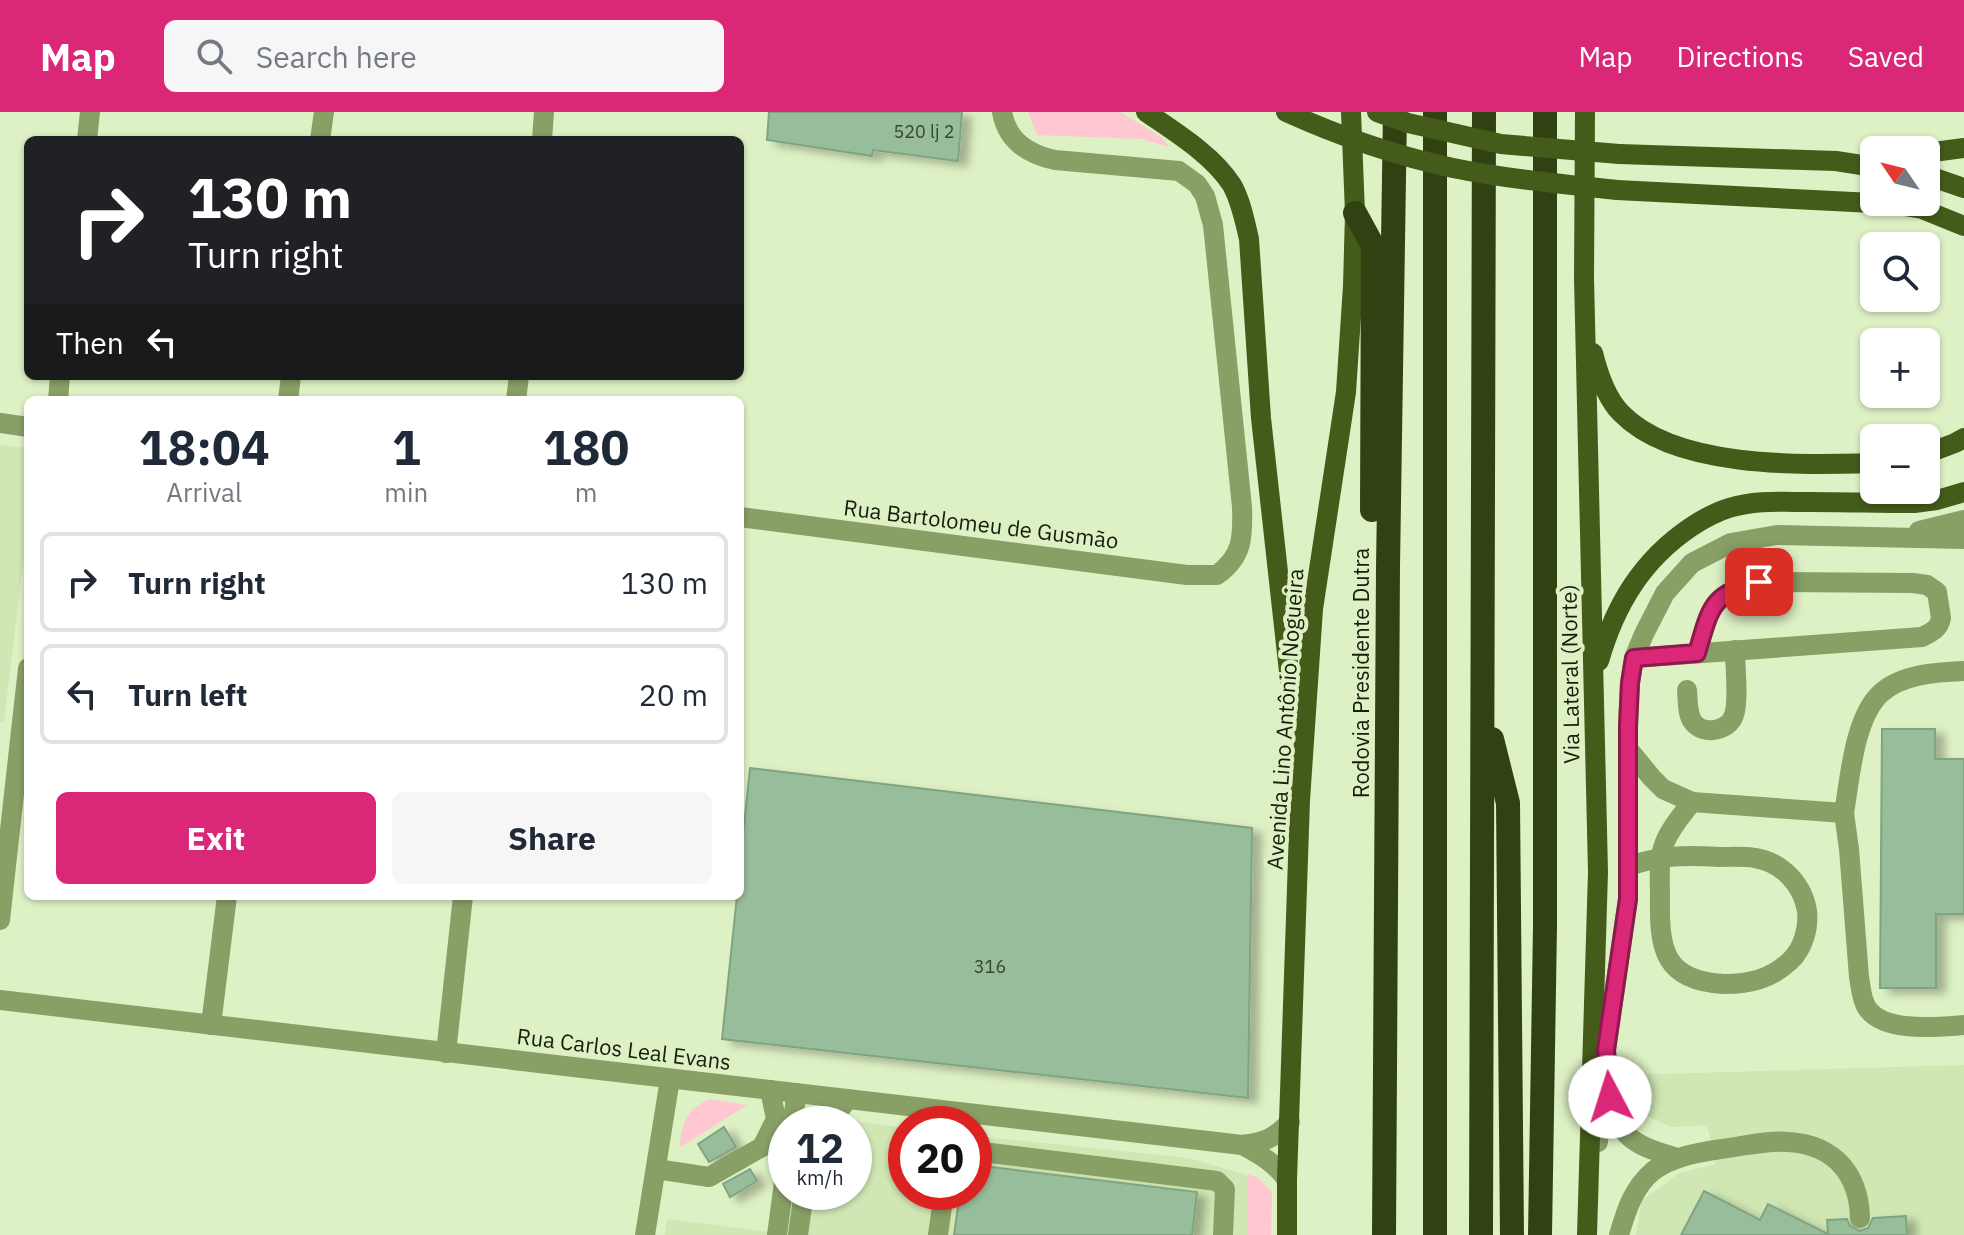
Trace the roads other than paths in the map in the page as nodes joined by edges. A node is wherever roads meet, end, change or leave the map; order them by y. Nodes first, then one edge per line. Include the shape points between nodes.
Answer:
1 (90, 112) edge
2 (324, 112) edge
3 (544, 112) edge
4 (1002, 112) edge
5 (1146, 112) edge
6 (1286, 112) edge
7 (1351, 112) edge
8 (1377, 112) edge
9 (1395, 112) edge
10 (1435, 112) edge
11 (1484, 112) edge
12 (1545, 112) edge
13 (1585, 112) edge
14 (87, 136) edge
15 (321, 136) edge
16 (542, 136) edge
17 (1964, 148) edge
18 (1940, 151) edge
19 (1860, 159) edge
20 (1836, 161) junction
21 (1860, 165) edge
22 (1940, 180) edge
23 (1964, 188) edge
24 (1355, 213) junction
25 (1964, 226) edge
26 (1584, 278) junction
27 (0, 423) edge
28 (24, 426) edge
29 (1964, 438) edge
30 (1940, 449) edge
31 (1860, 463) edge
32 (1964, 492) edge
33 (744, 518) edge
34 (1964, 520) edge
35 (1892, 538) junction
36 (1964, 539) edge
37 (1388, 567) junction
38 (1735, 650) junction
39 (1697, 653) junction
40 (1634, 658) junction
41 (1964, 671) edge
42 (1595, 677) junction
43 (1687, 690) dead end
44 (1483, 699) junction
45 (24, 704) edge
46 (1303, 744) junction
47 (1628, 749) junction
48 (1692, 802) junction
49 (1844, 813) junction
50 (1660, 857) junction
51 (1629, 866) junction
52 (227, 900) edge
53 (463, 900) edge
54 (0, 920) edge
55 (0, 1000) edge
56 (211, 1025) junction
57 (1964, 1025) edge
58 (1606, 1050) junction
59 (446, 1053) junction
60 (670, 1079) junction
61 (770, 1090) junction
62 (806, 1094) junction
63 (848, 1099) junction
64 (800, 1106) edge
65 (810, 1106) edge
66 (842, 1106) edge
67 (1290, 1122) junction
68 (1242, 1145) junction
69 (992, 1153) edge
70 (1678, 1158) junction
71 (656, 1169) junction
72 (1287, 1180) junction
73 (780, 1210) edge
74 (801, 1210) edge
75 (941, 1210) edge
76 (1860, 1218) dead end
77 (645, 1235) edge
78 (777, 1235) edge
79 (798, 1235) edge
80 (938, 1235) edge
81 (1223, 1235) edge
82 (1287, 1235) edge
83 (1384, 1235) edge
84 (1435, 1235) edge
85 (1481, 1235) edge
86 (1512, 1235) edge
87 (1540, 1235) edge
88 (1589, 1235) edge
89 (1619, 1235) edge

1 - 14 street
2 - 15 street
3 - 16 street
4 - 33 street, Rua Bartolomeu de Gusmão via 1009,135 1038,156 1179,171 1205,196 1213,225 1231,388 1243,529 1238,553 1217,575 1187,575
5 - 46 main road via 1220,172 1244,218 1290,681
6 - 25 main road, bridge via 1324,129 1498,176 1617,190 1893,204
7 - 24 main road, Avenida Lino Antônio Nogueira
8 - 20 main road, bridge via 1501,144 1619,154
9 - 37 highway, Rodovia Presidente Dutra
10 - 84 highway
11 - 44 highway
12 - 87 highway
13 - 26 main road, Via Lateral (Norte)
17 - 18 main road
19 - 20 main road
20 - 21 main road
22 - 23 main road
24 - 37 highway via 1373,246 1372,510
24 - 46 main road, Avenida Lino Antônio Nogueira via 1346,392 1313,609
26 - 31 main road via 1588,332 1603,384 1619,412 1641,430 1694,451 1763,463
26 - 42 main road, Via Lateral (Norte)
27 - 28 street
29 - 30 main road
32 - 42 main road via 1914,503 1751,503 1703,519 1662,548 1640,573 1616,615
34 - 35 street
35 - 36 street
35 - 40 street via 1777,535 1731,543 1692,563 1665,593
37 - 83 highway, Rodovia Presidente Dutra
38 - 39 street
38 - 39 street via 1922,637 1940,622 1937,592 1913,583 1759,582 1735,587 1713,606
38 - 43 street via 1736,711 1729,723 1717,730 1695,725
39 - 40 street
40 - 47 street
41 - 49 street via 1911,678 1880,694 1867,710 1859,736
42 - 88 main road, Via Lateral (Norte) via 1598,872
44 - 85 highway
44 - 86 highway via 1508,803
45 - 54 street
46 - 67 main road, Avenida Lino Antônio Nogueira
47 - 48 street via 1663,789
47 - 51 street
48 - 49 street
48 - 50 street via 1672,828
49 - 57 street via 1859,977 1867,1009 1889,1023
50 - 50 street via 1755,858 1784,871 1804,897 1807,916 1805,937 1795,956 1761,980 1706,983 1687,977 1663,949
50 - 51 street
51 - 58 street
52 - 56 street
53 - 59 street
55 - 56 street, Rua Carlos Leal Evans
56 - 59 street, Rua Carlos Leal Evans
58 - 70 street via 1619,1127 1649,1150
58 - 88 street
59 - 60 street, Rua Carlos Leal Evans
60 - 61 street, Rua Carlos Leal Evans
60 - 71 street
61 - 62 street, Rua Carlos Leal Evans
61 - 71 street via 776,1119 762,1147 709,1177
62 - 63 street, Rua Carlos Leal Evans
62 - 64 street
62 - 65 street
63 - 66 street
63 - 68 street, Rua Carlos Leal Evans
67 - 68 street, Rua Carlos Leal Evans via 1276,1136
67 - 72 main road, Avenida Lino Antônio Nogueira
68 - 72 street, Rua Carlos Leal Evans via 1278,1167
69 - 81 street via 1217,1181 1225,1189
70 - 76 street via 1765,1143 1807,1144 1846,1169
70 - 89 street via 1656,1169 1637,1189
71 - 77 street
72 - 82 main road, Avenida Lino Antônio Nogueira
73 - 78 street
74 - 79 street
75 - 80 street

